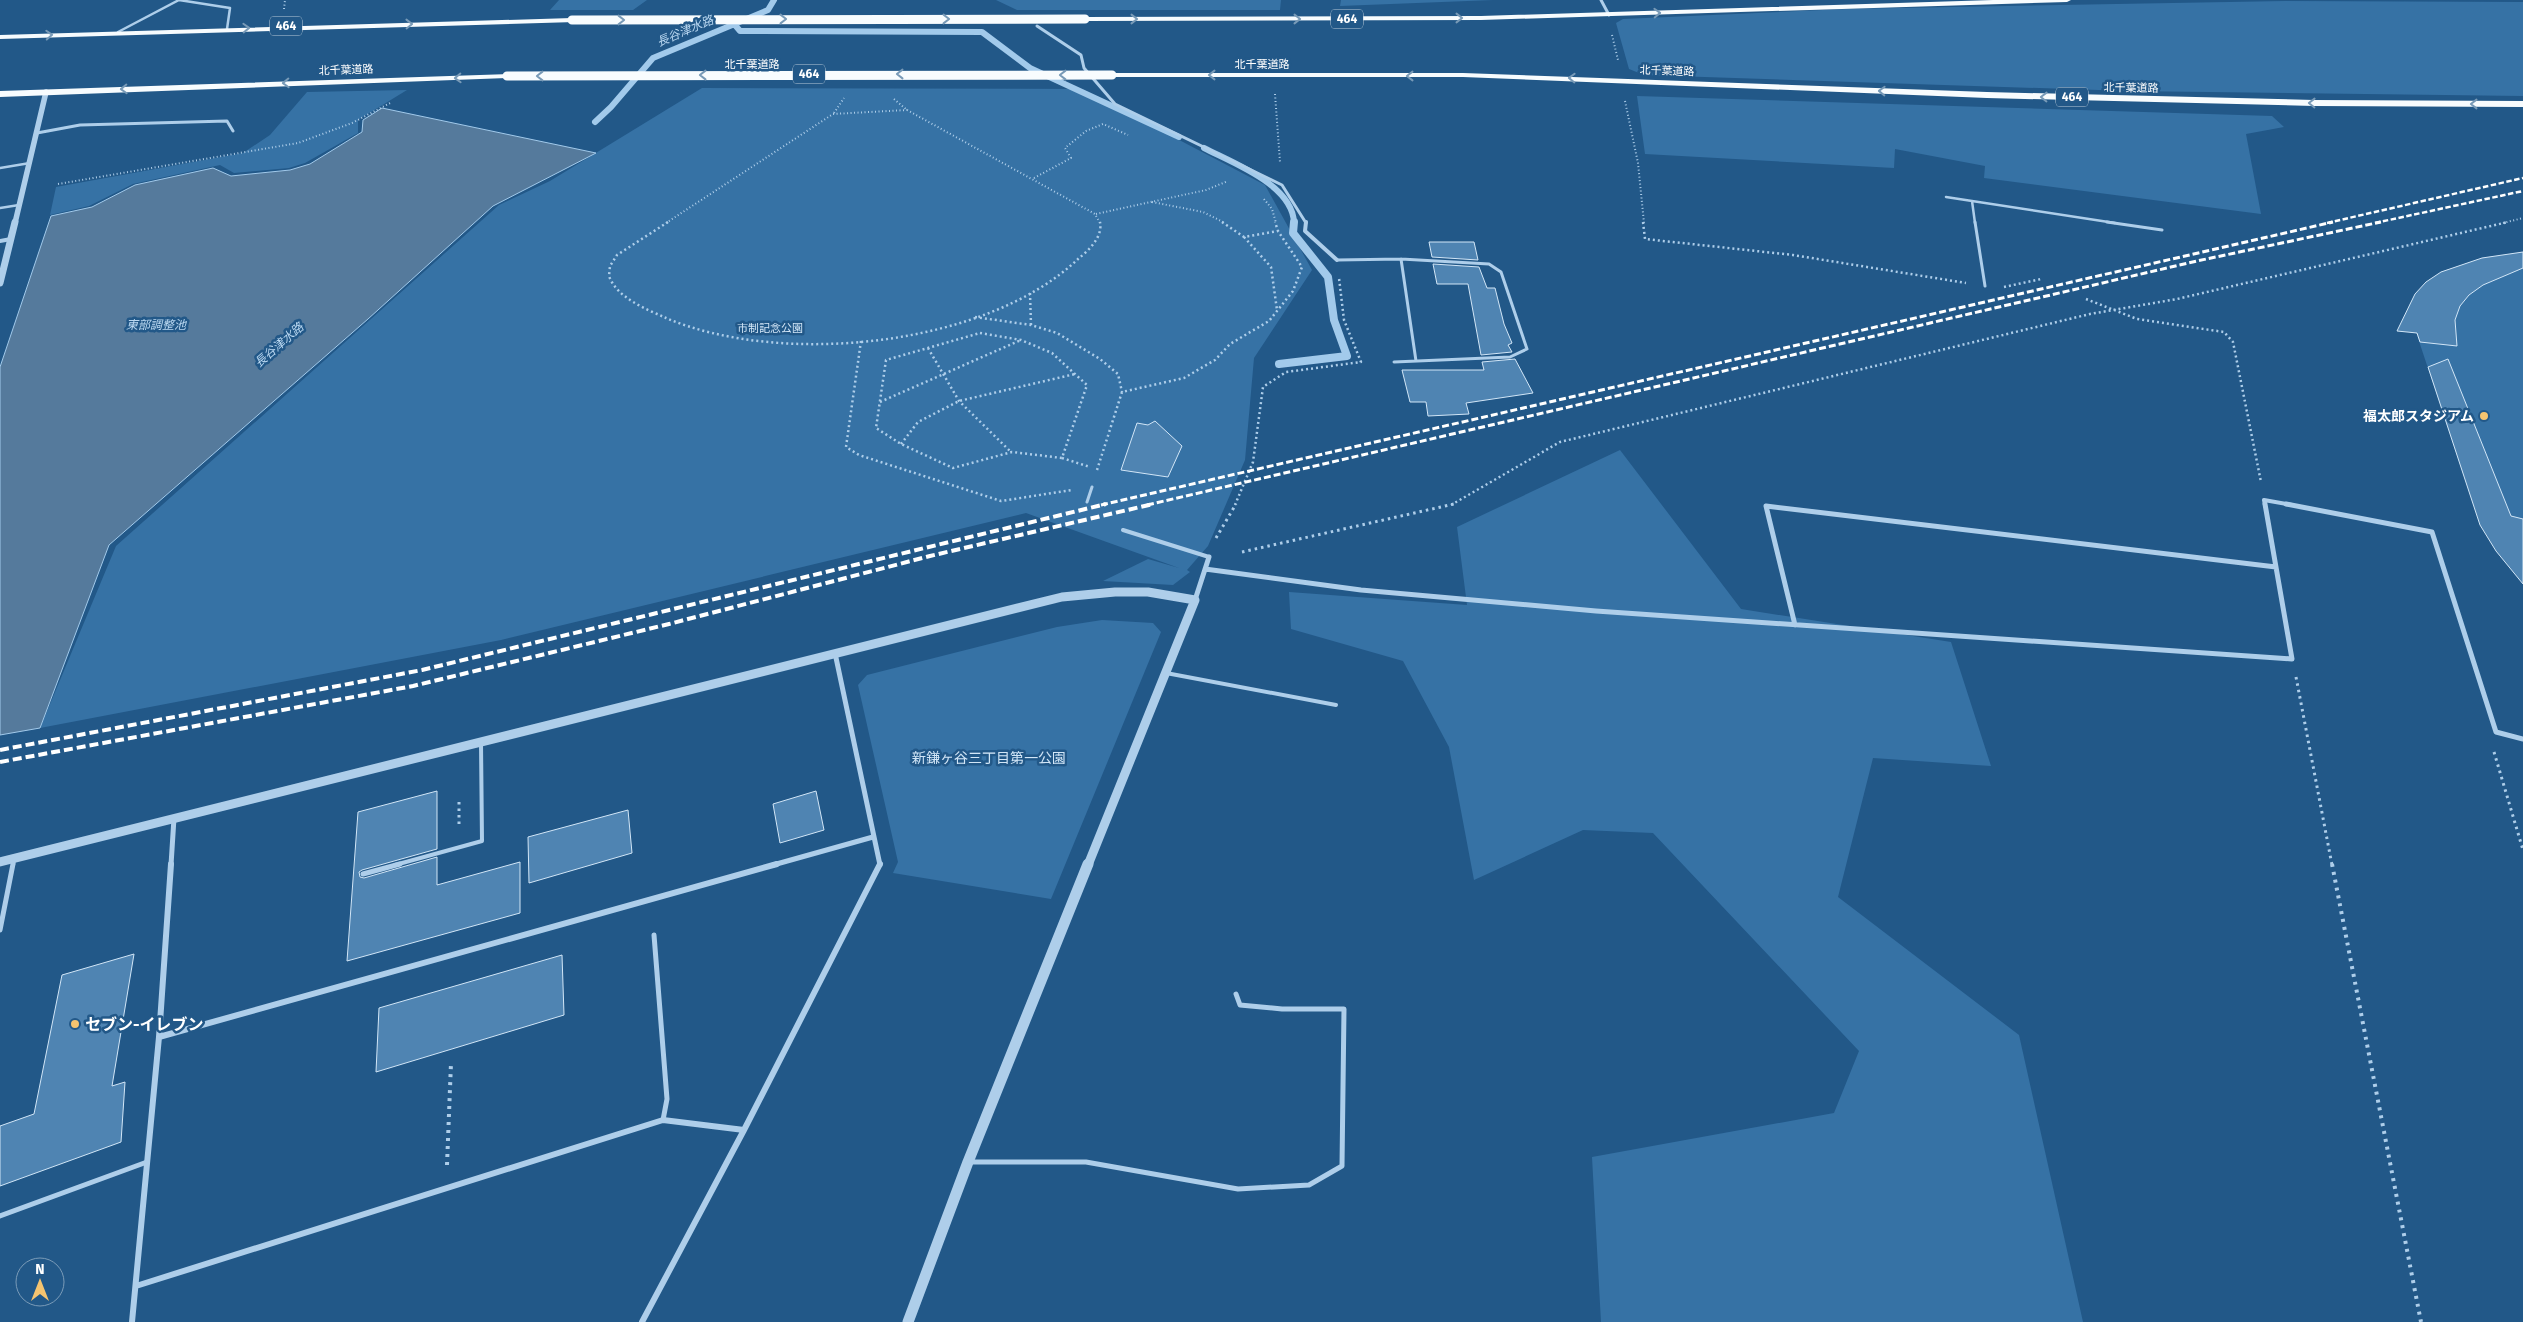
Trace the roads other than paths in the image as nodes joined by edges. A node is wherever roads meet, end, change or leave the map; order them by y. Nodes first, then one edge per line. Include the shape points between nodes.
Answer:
1 (179, 0) edge
2 (1601, 0) edge
3 (2067, 0) edge
4 (1608, 15) junction
5 (1038, 26) dead end
6 (227, 28) junction
7 (118, 32) junction
8 (0, 37) edge
9 (46, 92) junction
10 (0, 94) edge
11 (2523, 104) edge
12 (233, 131) dead end
13 (37, 133) junction
14 (30, 163) junction
15 (0, 168) edge
16 (1946, 197) dead end
17 (1972, 201) junction
18 (19, 204) junction
19 (0, 208) edge
20 (2162, 230) dead end
21 (11, 240) junction
22 (0, 241) edge
23 (1401, 259) junction
24 (1337, 260) joint
25 (0, 283) edge
26 (1985, 286) road end
27 (1416, 361) junction
28 (1394, 362) dead end
29 (1092, 487) road end
30 (1087, 502) dead end
31 (1123, 530) dead end
32 (1209, 557) joint
33 (2276, 567) junction
34 (1205, 569) junction
35 (1195, 600) junction
36 (1795, 625) junction
37 (835, 652) junction
38 (1166, 673) junction
39 (1336, 705) dead end
40 (2523, 739) edge
41 (482, 741) junction
42 (174, 817) junction
43 (873, 837) junction
44 (15, 858) junction
45 (0, 862) edge
46 (363, 874) dead end
47 (0, 930) edge
48 (654, 935) dead end
49 (1236, 994) dead end
50 (159, 1037) junction
51 (663, 1120) junction
52 (744, 1130) junction
53 (147, 1162) junction
54 (968, 1162) junction
55 (0, 1216) edge
56 (136, 1286) junction
57 (132, 1322) edge
58 (642, 1322) edge
59 (908, 1322) edge

1 - 6 lane via 230,8
1 - 7 lane
2 - 4 street
4 -> 3 highway, 464
6 -> 4 highway, 464, bridge via 572,20
5 - 24 street via 1081,55 1084,68 1115,104 1282,185 1306,221 1305,232
6 - 7 highway, 464
8 -> 7 highway, 464
9 - 10 highway, 北千葉道路 / 464
11 -> 9 highway, 北千葉道路 / 464, bridge via 2304,103 2034,96 1473,76 1112,74 507,76
9 - 13 street
12 - 13 street via 227,121 80,124
13 - 14 street
14 - 15 lane
14 - 18 street
16 - 17 lane
17 - 20 lane
17 - 26 lane
18 - 19 lane
18 - 21 street
21 - 22 street
21 - 25 street
23 - 24 lane
23 - 27 lane
23 - 27 lane via 1488,264 1501,272 1526,349 1510,357
27 - 28 lane
29 - 30 lane
31 - 32 lane
32 - 34 street
33 - 36 street via 2292,659
33 - 36 street via 1766,506
33 - 40 street via 2264,500 2432,532 2496,732
34 - 35 street
34 - 36 street via 1361,590
35 - 37 street via 1148,592 1062,597
35 - 38 street
37 - 41 street
37 - 43 street
38 - 39 lane
38 - 54 street
41 - 42 street
41 - 46 lane via 482,841
42 - 44 street
42 - 50 street
43 - 50 street
43 - 52 street via 880,865
44 - 45 street
44 - 47 lane
48 - 51 lane via 667,1099
49 - 54 lane via 1240,1004 1282,1009 1344,1009 1342,1166 1309,1185 1238,1189 1086,1162
50 - 53 street
51 - 52 street
51 - 56 street
52 - 58 street
53 - 55 lane
53 - 56 street
54 - 59 street
56 - 57 street

